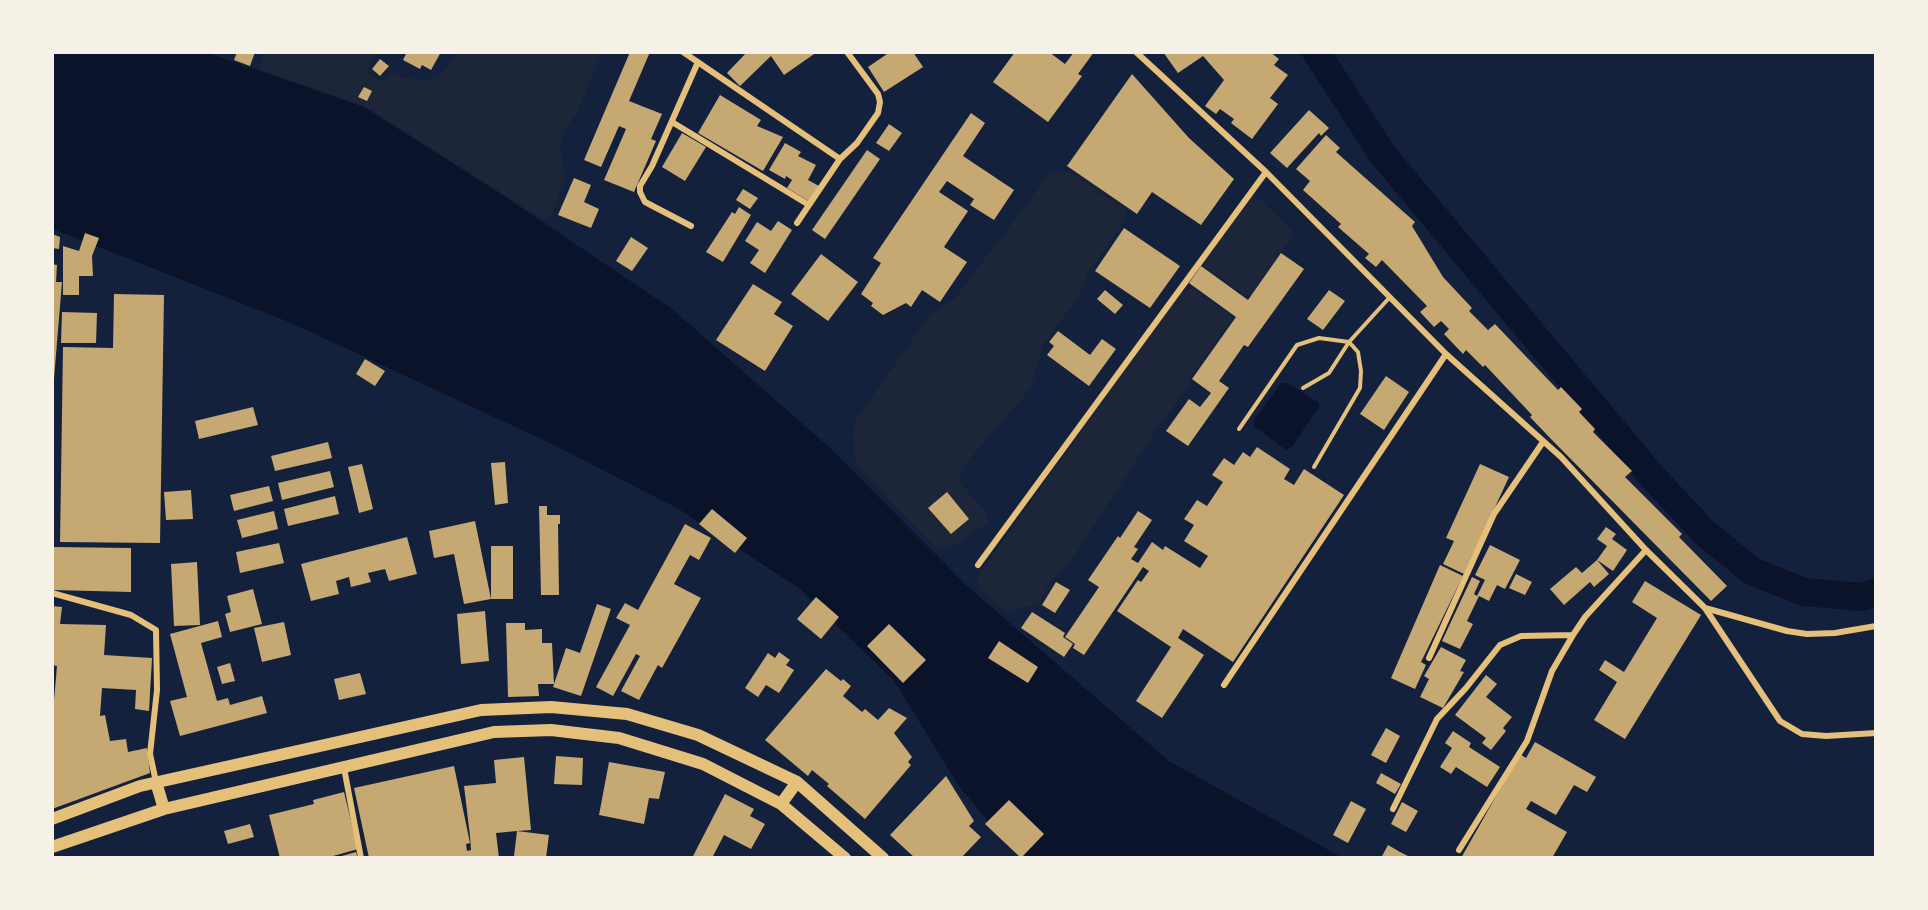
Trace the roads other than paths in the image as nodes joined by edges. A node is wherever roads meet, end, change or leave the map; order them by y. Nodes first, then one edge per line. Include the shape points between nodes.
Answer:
1 (683, 52) edge
2 (847, 52) edge
3 (1136, 52) edge
4 (698, 62) junction
5 (672, 122) junction
6 (840, 159) junction
7 (1266, 172) junction
8 (810, 205) junction
9 (797, 223) dead end
10 (691, 226) dead end
11 (1390, 297) junction
12 (1349, 342) junction
13 (1446, 354) junction
14 (1303, 388) dead end
15 (1239, 429) dead end
16 (1543, 442) junction
17 (1314, 467) dead end
18 (1646, 550) junction
19 (978, 565) dead end
20 (52, 593) edge
21 (1705, 608) junction
22 (1875, 626) edge
23 (1573, 634) junction
24 (1429, 658) dead end
25 (1224, 685) dead end
26 (490, 710) junction
27 (494, 732) junction
28 (1875, 733) edge
29 (344, 768) junction
30 (797, 782) junction
31 (156, 783) junction
32 (781, 804) junction
33 (164, 809) junction
34 (1393, 809) dead end
35 (52, 819) edge
36 (52, 847) edge
37 (1459, 850) dead end
38 (362, 858) edge
39 (845, 858) edge
40 (883, 858) edge

1 - 4 street
2 - 6 street via 880,102 878,113 857,143
3 - 7 street
4 - 5 street
4 - 6 street
5 - 8 street
5 - 10 street via 640,192 645,202
6 - 8 street
7 - 11 street
7 - 19 street
8 - 9 street
11 - 12 lane
11 - 13 street
12 - 14 lane via 1329,373
12 - 15 lane via 1319,338 1297,345
12 - 17 lane via 1358,352 1360,388
13 - 16 street
13 - 25 street
16 - 18 street
16 - 24 street via 1494,514
18 - 21 street
18 - 23 street
20 - 31 street via 131,615 156,630 157,690 150,754
21 - 22 street via 1808,634
21 - 28 street via 1780,721 1802,734
23 - 34 street via 1521,636 1500,645 1437,719
23 - 37 street via 1552,671 1527,741
26 - 27 main road
26 - 30 main road via 551,707 627,714 698,735
26 - 31 main road
27 - 29 main road
27 - 32 main road via 551,730 619,738 703,764
29 - 33 main road
29 - 38 street
30 - 32 main road
30 - 40 main road
31 - 33 main road
31 - 35 main road
32 - 39 main road
33 - 36 main road

